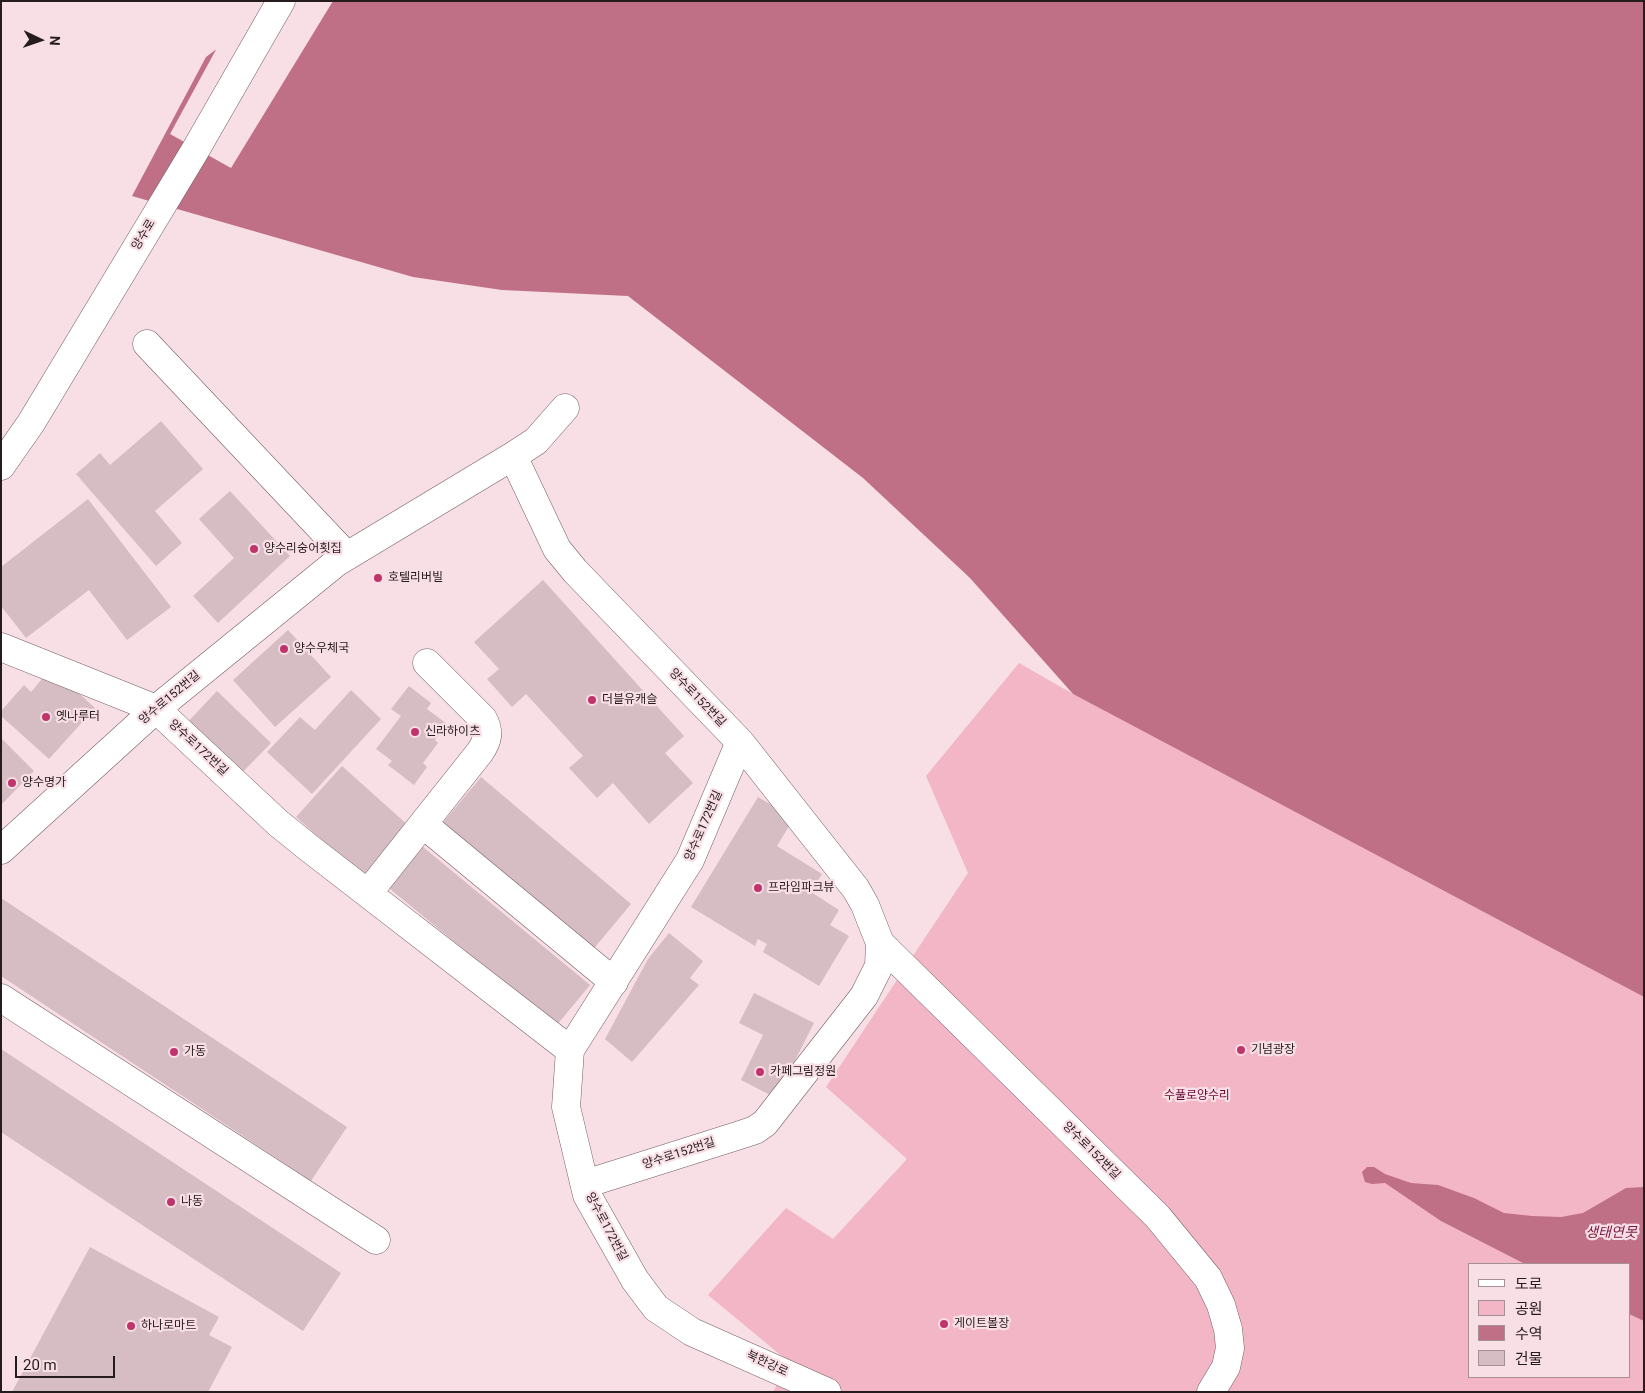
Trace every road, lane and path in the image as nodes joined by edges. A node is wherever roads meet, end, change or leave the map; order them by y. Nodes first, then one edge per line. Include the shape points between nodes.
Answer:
1 (281, 1) edge
2 (147, 344) dead end
3 (565, 408) dead end
4 (31, 423) junction
5 (1, 432) edge
6 (513, 456) junction
7 (1, 466) edge
8 (347, 556) junction
9 (1, 647) edge
10 (427, 663) dead end
11 (156, 709) junction
12 (740, 742) junction
13 (424, 824) junction
14 (1, 850) edge
15 (368, 893) junction
16 (880, 942) junction
17 (614, 982) junction
18 (1, 998) edge
19 (570, 1050) junction
20 (585, 1184) junction
21 (376, 1240) dead end
22 (735, 1349) joint
23 (827, 1392) edge
24 (1210, 1392) edge

1 - 4 street, 양수로
2 - 8 street
3 - 6 street, 양수로152번길 via 536,442
4 - 5 street
4 - 7 street, 양수로
6 - 8 street, 양수로152번길
6 - 12 street, 양수로152번길 via 558,549 575,571
8 - 11 street, 양수로152번길
9 - 11 street, 양수로172번길
10 - 13 street via 483,719 488,730 486,743 480,752
11 - 14 street, 양수로152번길
11 - 15 street, 양수로172번길 via 278,823
12 - 16 street, 양수로152번길 via 856,889
12 - 17 street, 양수로172번길 via 690,860
13 - 15 street
13 - 17 street
15 - 19 street, 양수로172번길
16 - 20 street, 양수로152번길 via 879,966 864,996 765,1122 755,1130
16 - 24 street, 양수로152번길 via 1158,1216 1208,1278 1221,1305 1230,1348 1226,1367
17 - 19 street, 양수로172번길
18 - 21 street
19 - 20 street, 양수로172번길 via 566,1107
20 - 22 street, 양수로172번길 via 593,1206 656,1308 692,1332
22 - 23 street, 북한강로

